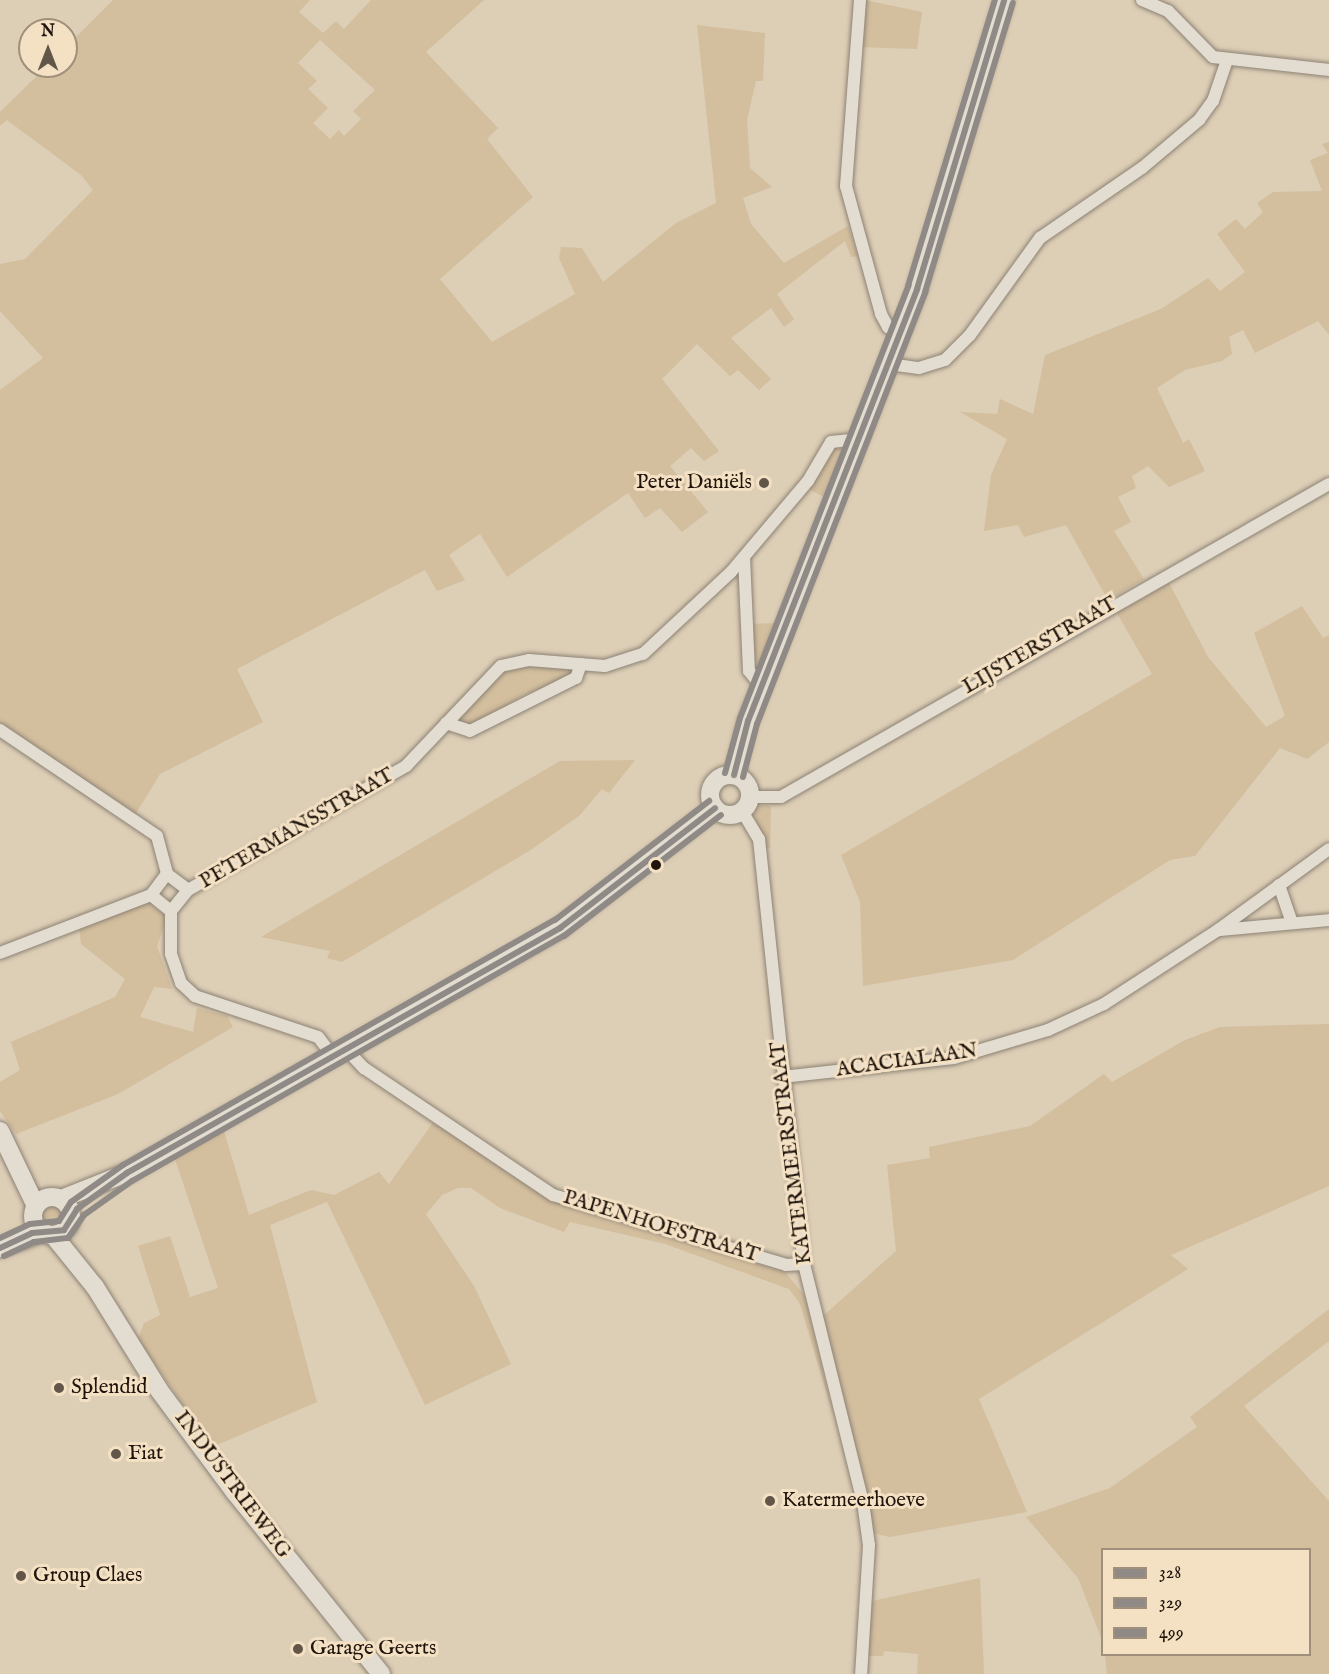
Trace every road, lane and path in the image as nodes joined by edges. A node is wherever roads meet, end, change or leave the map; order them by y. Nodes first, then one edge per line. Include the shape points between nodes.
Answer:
1 (860, 0) edge
2 (1004, 0) edge
3 (1142, 0) edge
4 (1159, 3) edge
5 (1227, 60) junction
6 (1329, 70) edge
7 (901, 333) junction
8 (889, 364) junction
9 (861, 438) junction
10 (1329, 484) edge
11 (744, 557) junction
12 (581, 664) junction
13 (764, 688) junction
14 (446, 723) junction
15 (0, 730) edge
16 (734, 775) junction
17 (746, 804) junction
18 (715, 808) junction
19 (1329, 849) edge
20 (167, 874) junction
21 (1279, 885) junction
22 (188, 890) junction
23 (151, 895) junction
24 (171, 911) junction
25 (1291, 920) junction
26 (1329, 920) edge
27 (1218, 930) junction
28 (0, 953) edge
29 (341, 1054) junction
30 (782, 1077) junction
31 (4, 1138) edge
32 (127, 1173) junction
33 (57, 1198) junction
34 (34, 1211) junction
35 (59, 1227) junction
36 (0, 1238) edge
37 (0, 1248) edge
38 (804, 1264) junction
39 (381, 1674) edge
40 (861, 1674) edge

1 - 7 street via 846,186 881,314 888,327
2 - 7 street via 943,210
3 - 4 street
4 - 5 street via 1198,47
5 - 6 street
5 - 8 street via 1214,101 1199,120 1142,168 1040,238 970,335 945,360 919,368
7 - 8 street
8 - 9 street
9 - 11 street, PETERMANSSTRAAT via 831,442 808,481
9 - 13 street
10 - 17 street, LIJSTERSTRAAT via 781,797
11 - 12 street, PETERMANSSTRAAT via 643,654 612,665
11 - 13 street via 748,671
12 - 14 street via 576,678 470,731
12 - 14 street, PETERMANSSTRAAT via 529,660 501,666
13 - 16 street via 744,732
14 - 22 street, PETERMANSSTRAAT via 406,766
15 - 20 street via 157,836
16 - 17 street via 744,780
16 - 18 street via 714,782 710,792
17 - 18 street via 726,814
17 - 30 street, KATERMEERSTRAAT via 759,839
18 - 29 street via 576,918
19 - 21 street, ACACIALAAN
20 - 22 street
20 - 23 street
21 - 25 street
21 - 27 street, ACACIALAAN
22 - 24 street, PETERMANSSTRAAT
23 - 24 street
23 - 28 street
24 - 29 street via 172,965 187,989 318,1037
25 - 26 street, ACACIALAAN
25 - 27 street, ACACIALAAN
27 - 30 street, ACACIALAAN via 1104,1004 1006,1045 954,1058
29 - 32 street
29 - 38 street, PAPENHOFSTRAAT via 553,1195 786,1265
30 - 38 street, KATERMEERSTRAAT
31 - 33 street, INDUSTRIEWEG
31 - 34 street, INDUSTRIEWEG
32 - 33 street
32 - 35 street
33 - 34 street
33 - 35 street, INDUSTRIEWEG
34 - 35 street, INDUSTRIEWEG
34 - 36 street
35 - 37 street
35 - 39 street, INDUSTRIEWEG via 159,1390
38 - 40 street, KATERMEERSTRAAT via 866,1524

